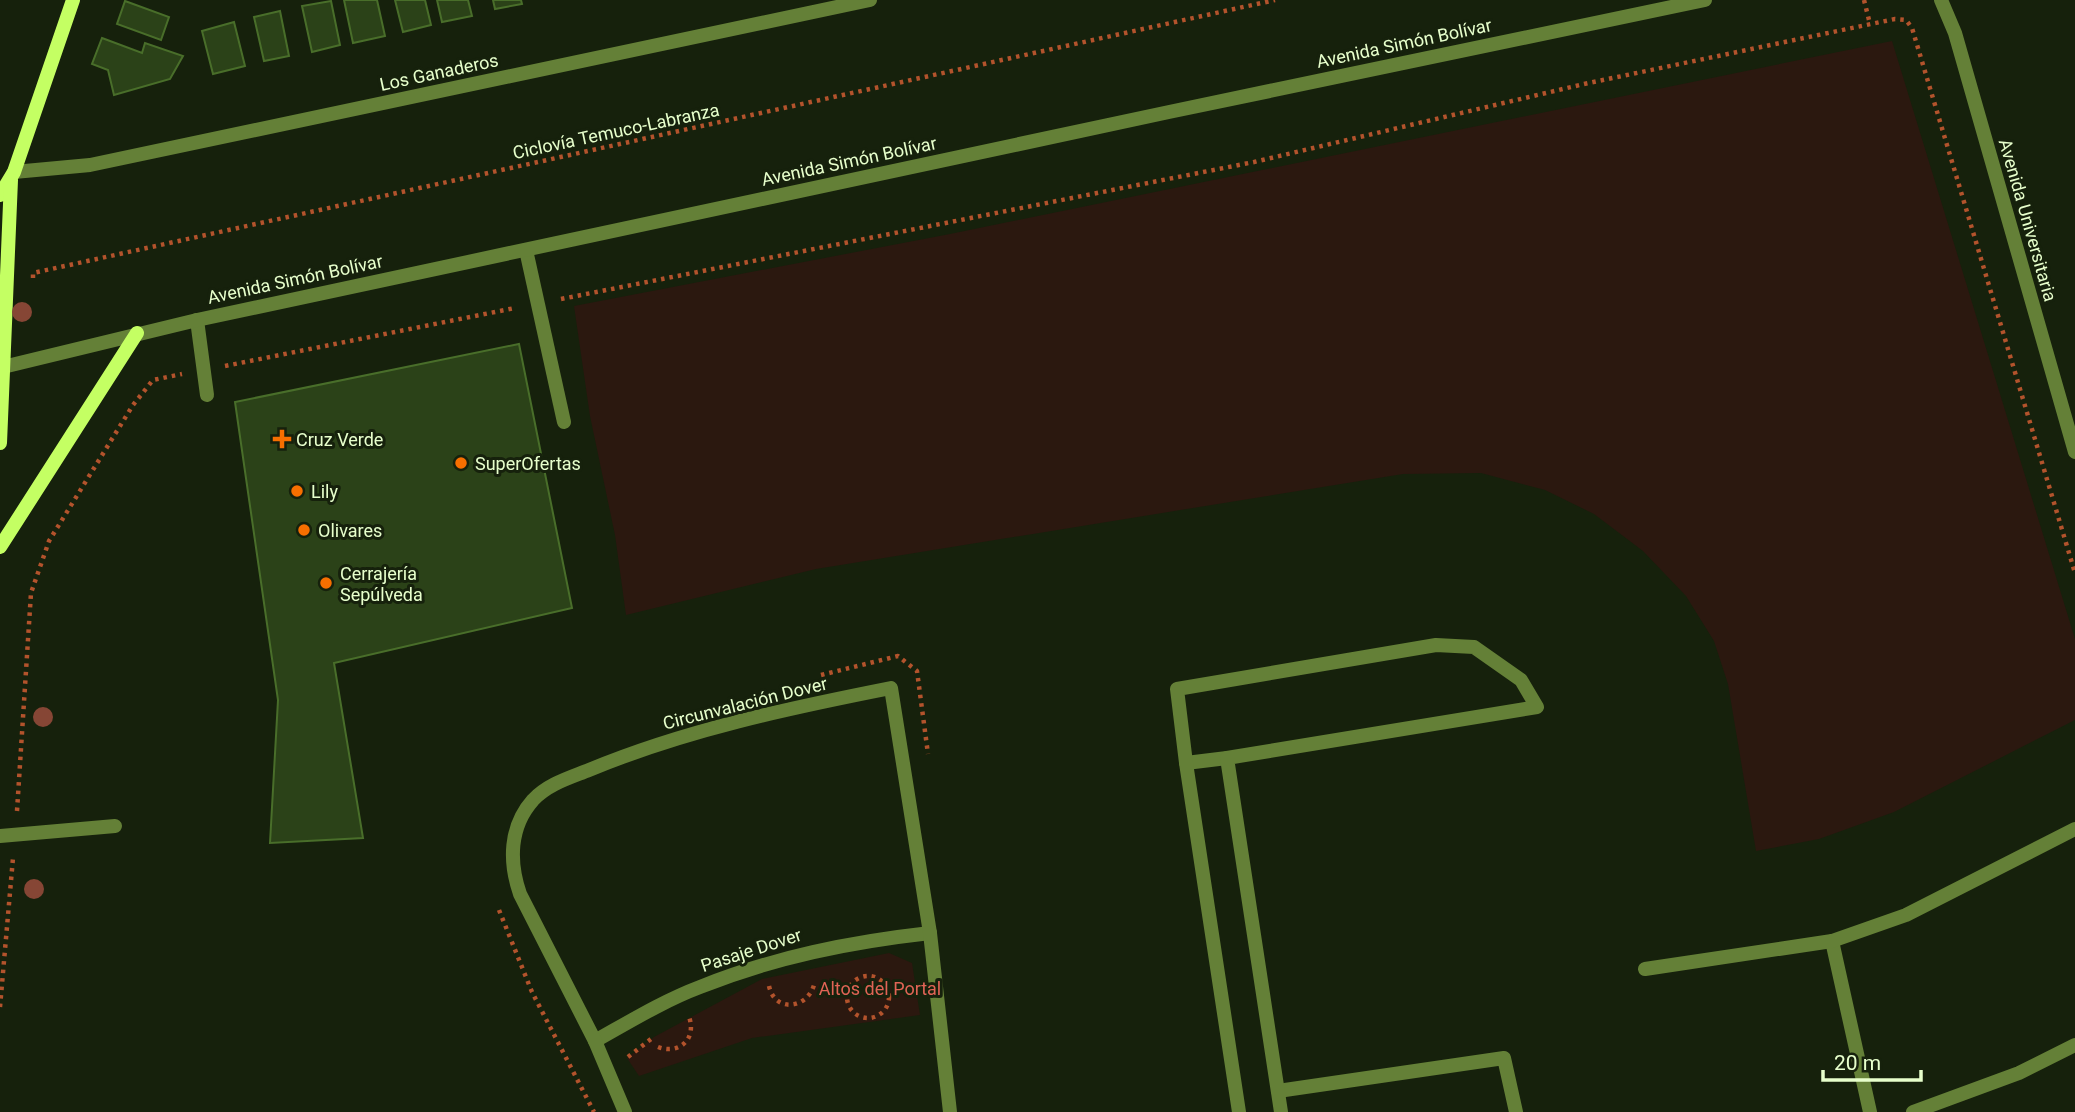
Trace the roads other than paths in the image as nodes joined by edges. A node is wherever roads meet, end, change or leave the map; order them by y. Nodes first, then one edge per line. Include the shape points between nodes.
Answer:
1 (74, 0) edge
2 (870, 0) edge
3 (1705, 0) edge
4 (1941, 0) edge
5 (13, 176) junction
6 (0, 195) edge
7 (526, 250) junction
8 (197, 320) junction
9 (137, 333) junction
10 (3, 367) junction
11 (207, 395) dead end
12 (564, 422) dead end
13 (0, 443) edge
14 (2075, 452) edge
15 (0, 547) edge
16 (1227, 758) junction
17 (1186, 763) junction
18 (115, 826) dead end
19 (2075, 829) edge
20 (0, 836) edge
21 (930, 933) junction
22 (1832, 941) junction
23 (1645, 969) dead end
24 (595, 1041) junction
25 (2075, 1045) edge
26 (1278, 1091) junction
27 (625, 1112) edge
28 (950, 1112) edge
29 (1239, 1112) edge
30 (1281, 1112) edge
31 (1516, 1112) edge
32 (1870, 1112) edge
33 (1913, 1112) edge

1 - 5 main road
2 - 5 street, Los Ganaderos via 90,165
3 - 7 street, Avenida Simón Bolívar
4 - 14 street, Avenida Universitaria via 1955,33
5 - 6 main road
5 - 10 main road
7 - 8 street, Avenida Simón Bolívar
7 - 12 street
8 - 9 street, Avenida Simón Bolívar
8 - 11 street
9 - 10 street, Avenida Simón Bolívar
9 - 15 main road
10 - 13 main road
16 - 17 street
16 - 17 street via 1537,707 1521,680 1474,647 1436,645 1177,689
16 - 26 street
17 - 29 street
18 - 20 street
19 - 22 street via 1906,915
21 - 24 street, Pasaje Dover via 810,951 752,967 698,987
21 - 24 street, Circunvalación Dover via 891,688 797,707 632,752 549,786 522,817 511,856 520,894
21 - 28 street, Circunvalación Dover
22 - 23 street
22 - 32 street
24 - 27 street, Circunvalación Dover
25 - 33 street via 2019,1073
26 - 30 street
26 - 31 street via 1504,1058

